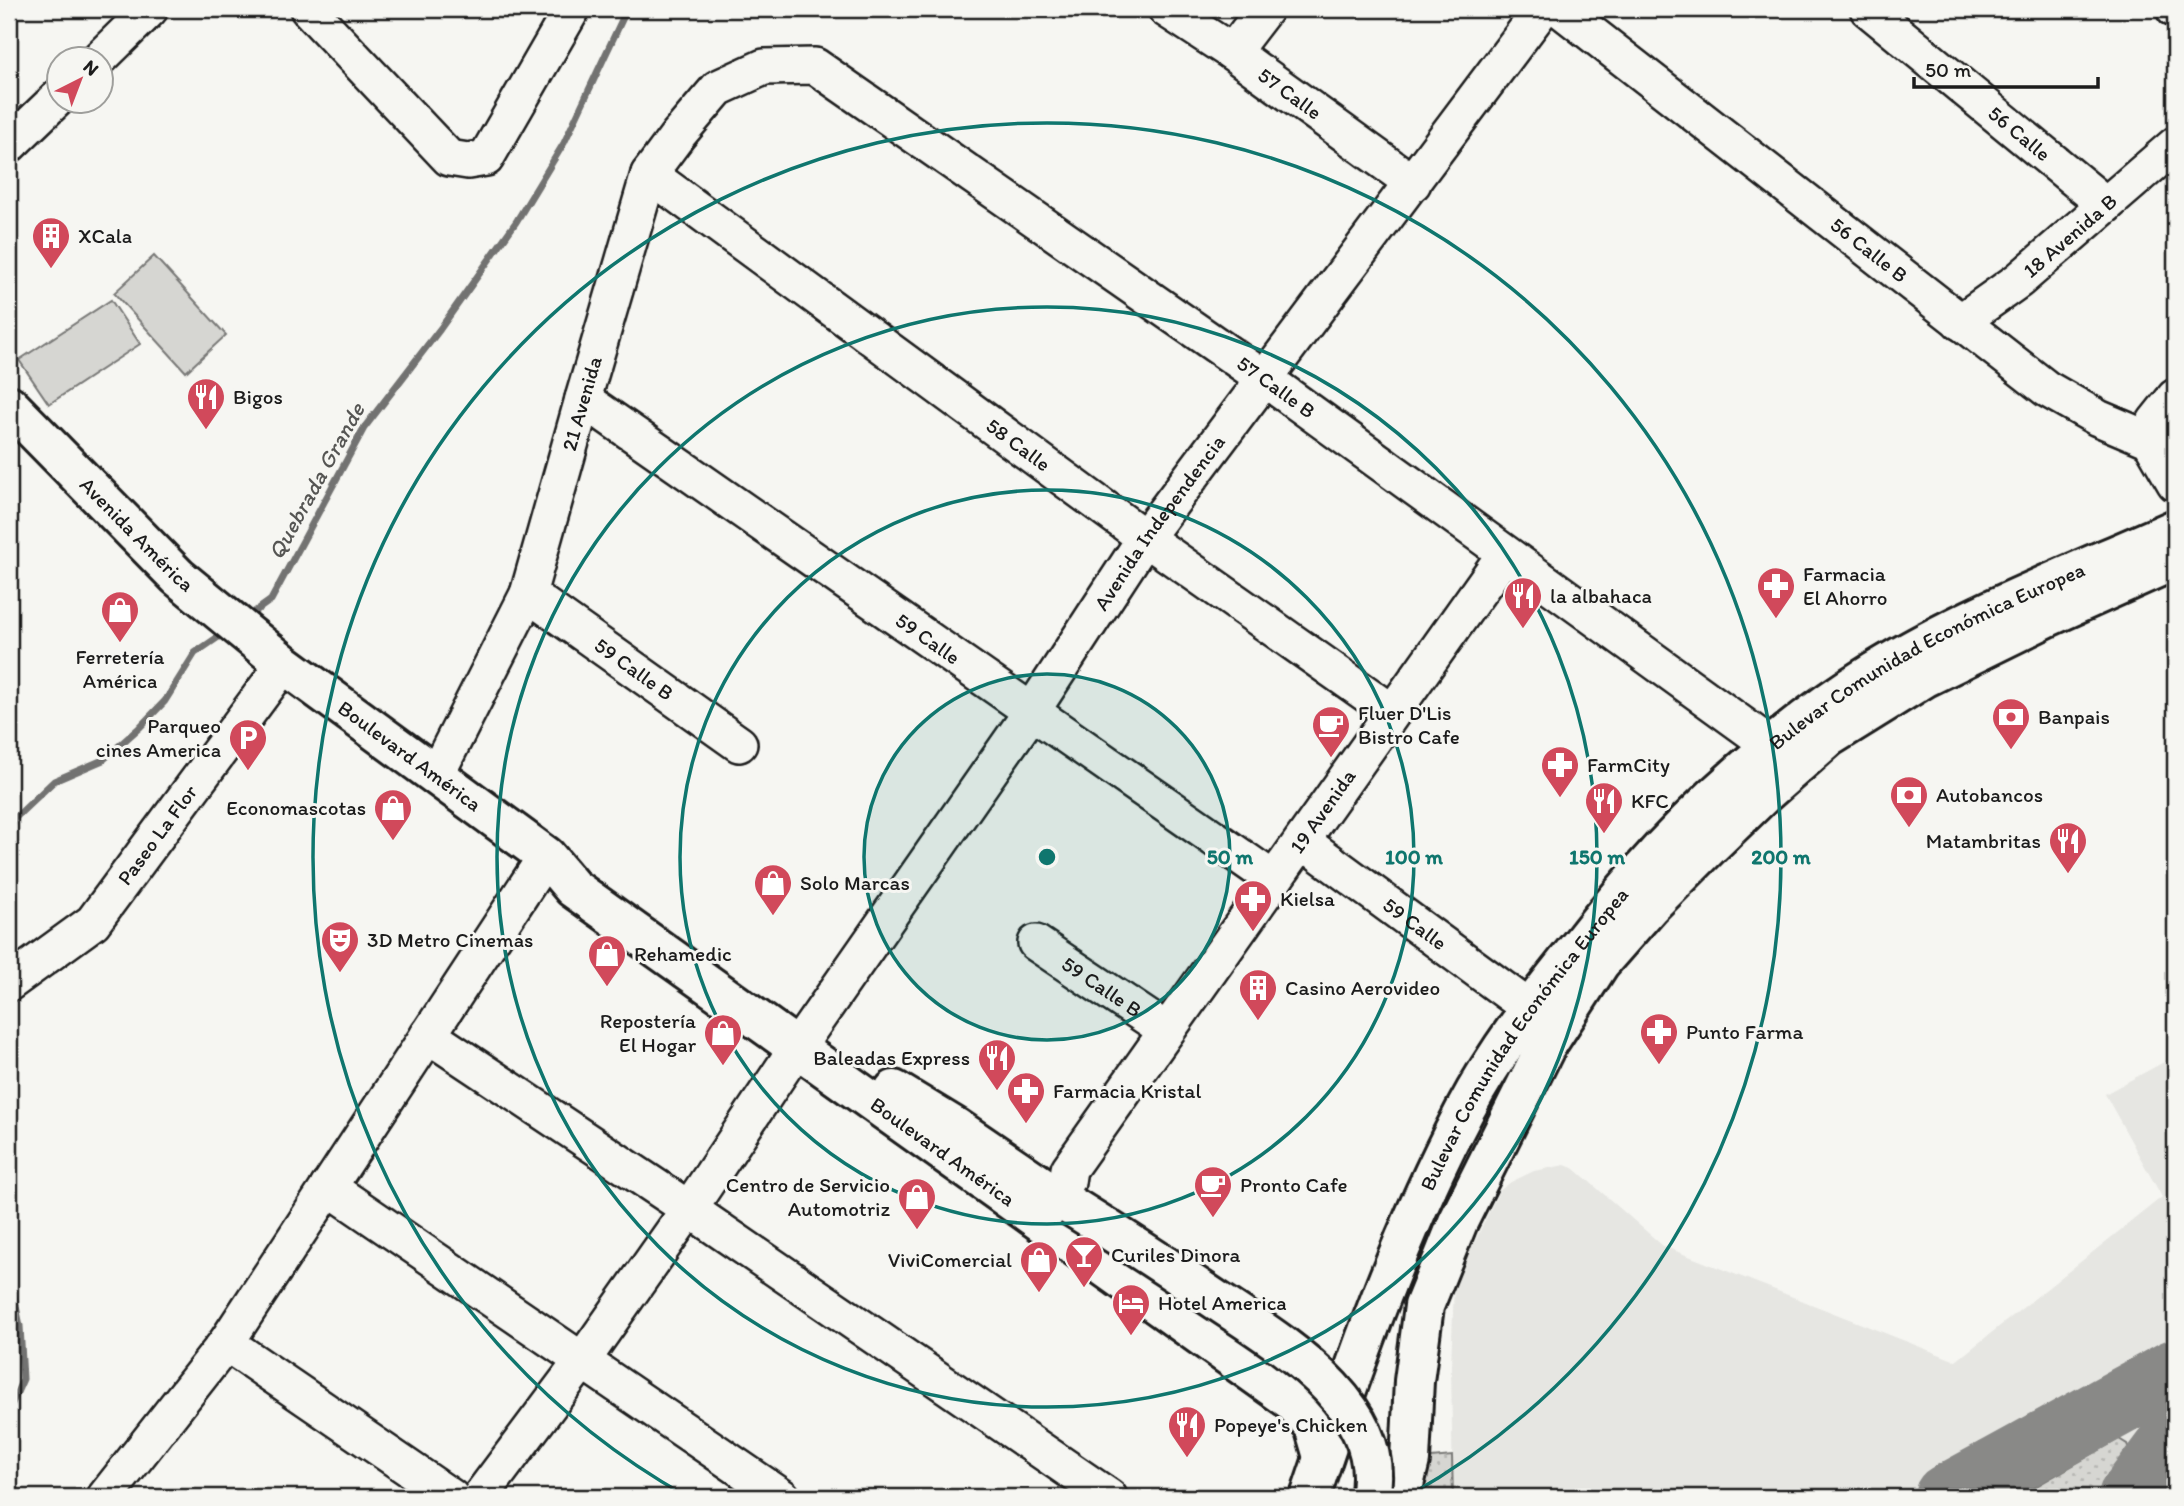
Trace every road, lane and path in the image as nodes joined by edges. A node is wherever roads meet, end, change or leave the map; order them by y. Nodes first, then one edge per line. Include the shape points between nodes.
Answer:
1 (308, 9) edge
2 (1166, 9) edge
3 (1265, 9) edge
4 (1542, 9) edge
5 (1560, 9) edge
6 (1868, 9) edge
7 (148, 10) edge
8 (559, 15) edge
9 (111, 46) edge
10 (1232, 52) junction
11 (764, 67) joint
12 (46, 109) edge
13 (9, 145) edge
14 (2175, 145) edge
15 (649, 174) junction
16 (1413, 183) junction
17 (2106, 205) junction
18 (1960, 322) junction
19 (1265, 379) junction
20 (2175, 397) edge
21 (583, 399) junction
22 (9, 405) edge
23 (2150, 440) junction
24 (2175, 483) edge
25 (2175, 529) edge
26 (1146, 538) junction
27 (1505, 554) junction
28 (2175, 560) edge
29 (528, 594) junction
30 (278, 659) junction
31 (1032, 711) junction
32 (1392, 712) junction
33 (739, 744) dead end
34 (1773, 747) junction
35 (436, 775) junction
36 (1302, 841) junction
37 (546, 856) junction
38 (1274, 880) junction
39 (1036, 943) dead end
40 (14, 979) edge
41 (1528, 1009) junction
42 (1166, 1030) junction
43 (428, 1035) junction
44 (804, 1040) junction
45 (883, 1083) junction
46 (328, 1187) junction
47 (1068, 1192) junction
48 (689, 1209) junction
49 (226, 1343) junction
50 (582, 1361) junction
51 (1351, 1373) junction
52 (1315, 1485) edge
53 (770, 1494) edge
54 (105, 1497) edge
55 (451, 1497) edge
56 (480, 1497) edge
57 (1109, 1497) edge
58 (1370, 1497) edge
59 (1401, 1497) edge

1 - 8 street via 449,158 468,160 486,158
2 - 10 street, 57 Calle
3 - 10 street
4 - 16 street, Avenida Independencia
5 - 18 street, 56 Calle B
6 - 17 street, 56 Calle
7 - 9 street
10 - 16 street, 57 Calle
11 - 15 street, 21 Avenida via 718,88
11 - 19 street, 57 Calle B via 815,66
12 - 13 street
14 - 17 street, 18 Avenida B
15 - 21 street, 21 Avenida
15 - 26 street, 58 Calle
16 - 19 street, Avenida Independencia
17 - 18 street, 18 Avenida B via 2019,281
18 - 23 street, 56 Calle B via 2047,389
19 - 26 street, Avenida Independencia
19 - 27 street, 57 Calle B
20 - 23 street via 2155,422
21 - 29 street, 21 Avenida
21 - 31 street, 59 Calle
22 - 30 main road, Avenida América via 178,577
23 - 24 street
25 - 34 main road, Bulevar Comunidad Económica Europea via 1943,635 1874,673
26 - 31 street, Avenida Independencia
26 - 32 street, 58 Calle
27 - 32 street, 19 Avenida
27 - 34 street, 57 Calle B
28 - 59 main road, Bulevar Comunidad Económica Europea via 1924,677 1829,737 1709,846 1601,964 1545,1048 1458,1222 1424,1306 1410,1460
29 - 33 street, 59 Calle B
29 - 35 street, 21 Avenida
30 - 35 main road, Boulevard América
30 - 40 street, Paseo La Flor via 93,922
31 - 38 street, 59 Calle
31 - 44 street, Avenida Independencia
32 - 36 street, 19 Avenida
34 - 41 main road, Bulevar Comunidad Económica Europea via 1713,798 1637,875
35 - 37 main road, Boulevard América
36 - 38 street, 19 Avenida
36 - 41 street, 59 Calle
37 - 43 street
37 - 44 main road, Boulevard América via 573,888
38 - 42 street, 19 Avenida
39 - 42 street, 59 Calle B
41 - 51 main road, Bulevar Comunidad Económica Europea via 1466,1108 1435,1170
42 - 47 street, 19 Avenida
43 - 46 street
43 - 48 street
44 - 45 main road, Boulevard América
44 - 48 street, Avenida Independencia
44 - 52 main road, Boulevard América via 1292,1401 1314,1426
45 - 47 main road via 1029,1177
45 - 51 main road, Boulevard América via 923,1119 1254,1353 1281,1368 1324,1376
46 - 49 street
46 - 50 street
47 - 58 main road, bridge via 1149,1255 1304,1360 1337,1395 1365,1436 1373,1481
48 - 50 street, Avenida Independencia
48 - 57 street
49 - 54 street
49 - 55 street
50 - 53 street
50 - 56 street, Avenida Independencia
51 - 52 main road, Bulevar Comunidad Económica Europea

